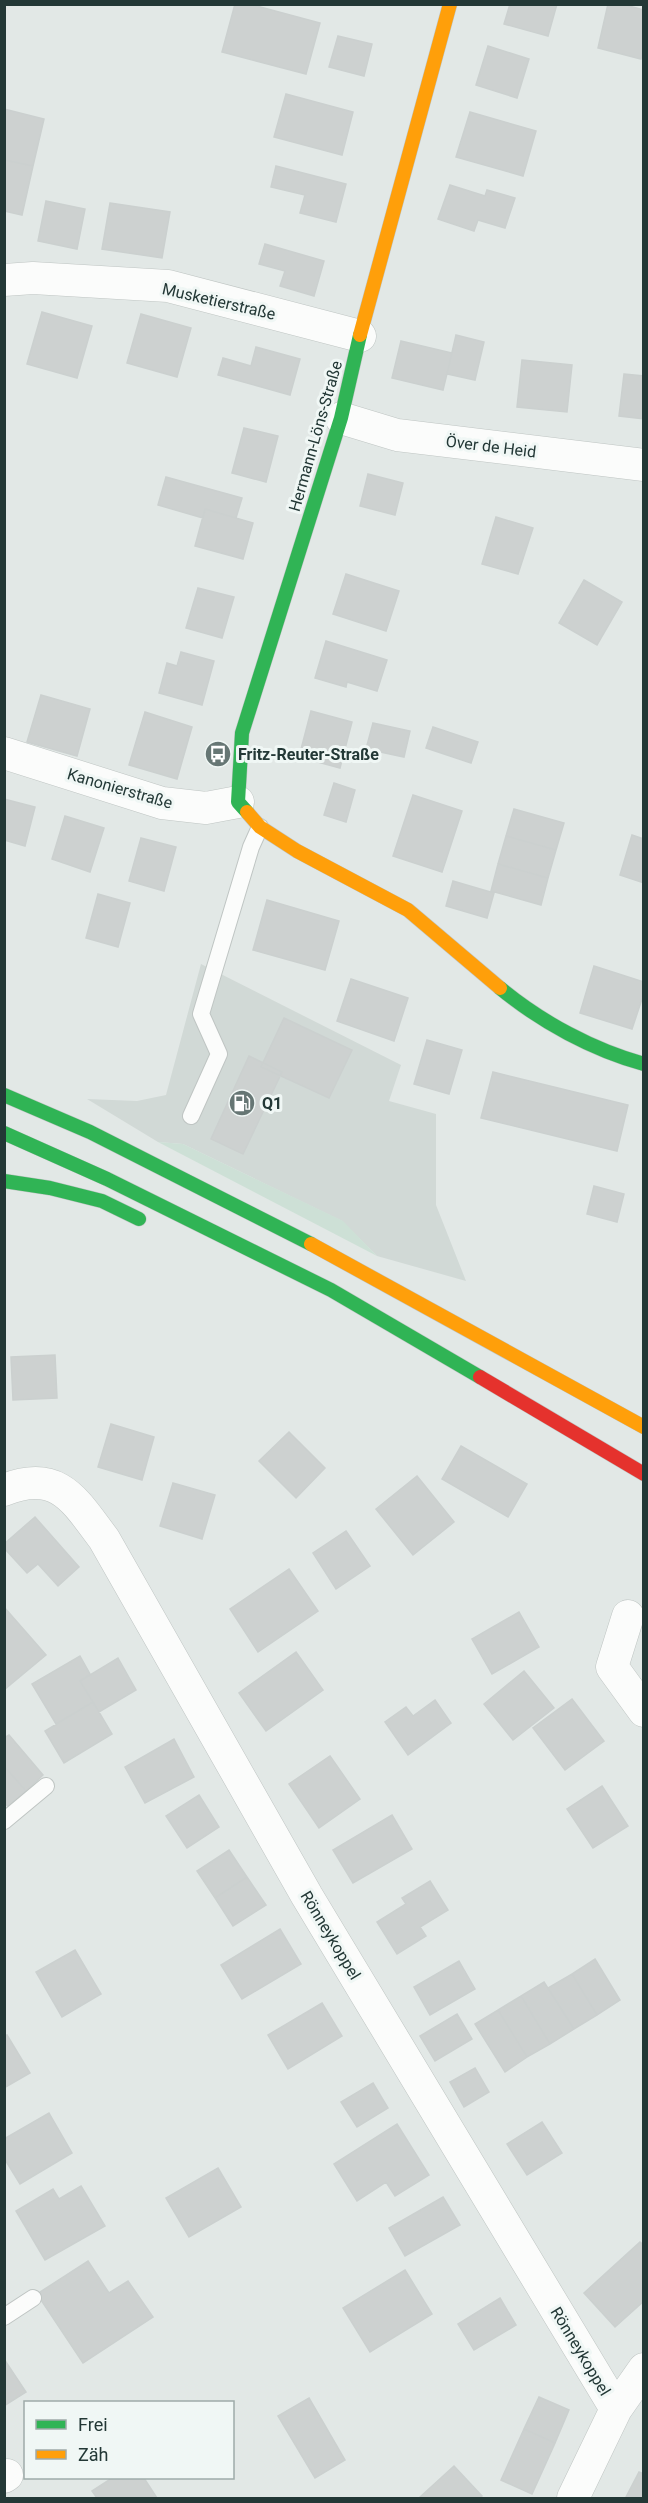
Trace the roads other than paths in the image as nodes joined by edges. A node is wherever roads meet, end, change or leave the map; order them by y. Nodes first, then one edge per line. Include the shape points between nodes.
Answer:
1 (450, 4) edge
2 (4, 280) edge
3 (360, 336) junction
4 (341, 418) junction
5 (644, 465) edge
6 (4, 753) edge
7 (238, 802) junction
8 (260, 827) junction
9 (644, 1064) edge
10 (4, 1095) edge
11 (191, 1116) dead end
12 (4, 1133) edge
13 (4, 1181) edge
14 (153, 1225) dead end
15 (266, 1274) dead end
16 (331, 1290) junction
17 (644, 1427) edge
18 (644, 1474) edge
19 (18, 1485) edge
20 (628, 1616) dead end
21 (644, 1711) edge
22 (46, 1786) dead end
23 (4, 1821) edge
24 (33, 2298) dead end
25 (4, 2317) edge
26 (644, 2369) edge
27 (616, 2409) junction
28 (573, 2499) edge

1 - 3 main road, Hermann-Löns-Straße
2 - 3 street, Musketierstraße via 33,278 168,286
3 - 4 main road, Hermann-Löns-Straße
4 - 5 street, Över de Heid via 397,435
4 - 7 main road, Hermann-Löns-Straße via 242,733
6 - 7 street, Kanonierstraße via 162,803 206,808
7 - 8 main road
8 - 9 main road via 408,910 506,993 559,1028 618,1057
8 - 11 lane via 201,1014 219,1054
10 - 17 main road via 90,1132 347,1262
12 - 16 main road via 107,1179
13 - 14 main road via 102,1201
15 - 16 main road
16 - 18 main road
19 - 27 street, Rönneykoppel via 57,1487 74,1500 104,1539 307,1896
20 - 21 street via 612,1667
22 - 23 lane
24 - 25 lane
26 - 27 street
27 - 28 street

